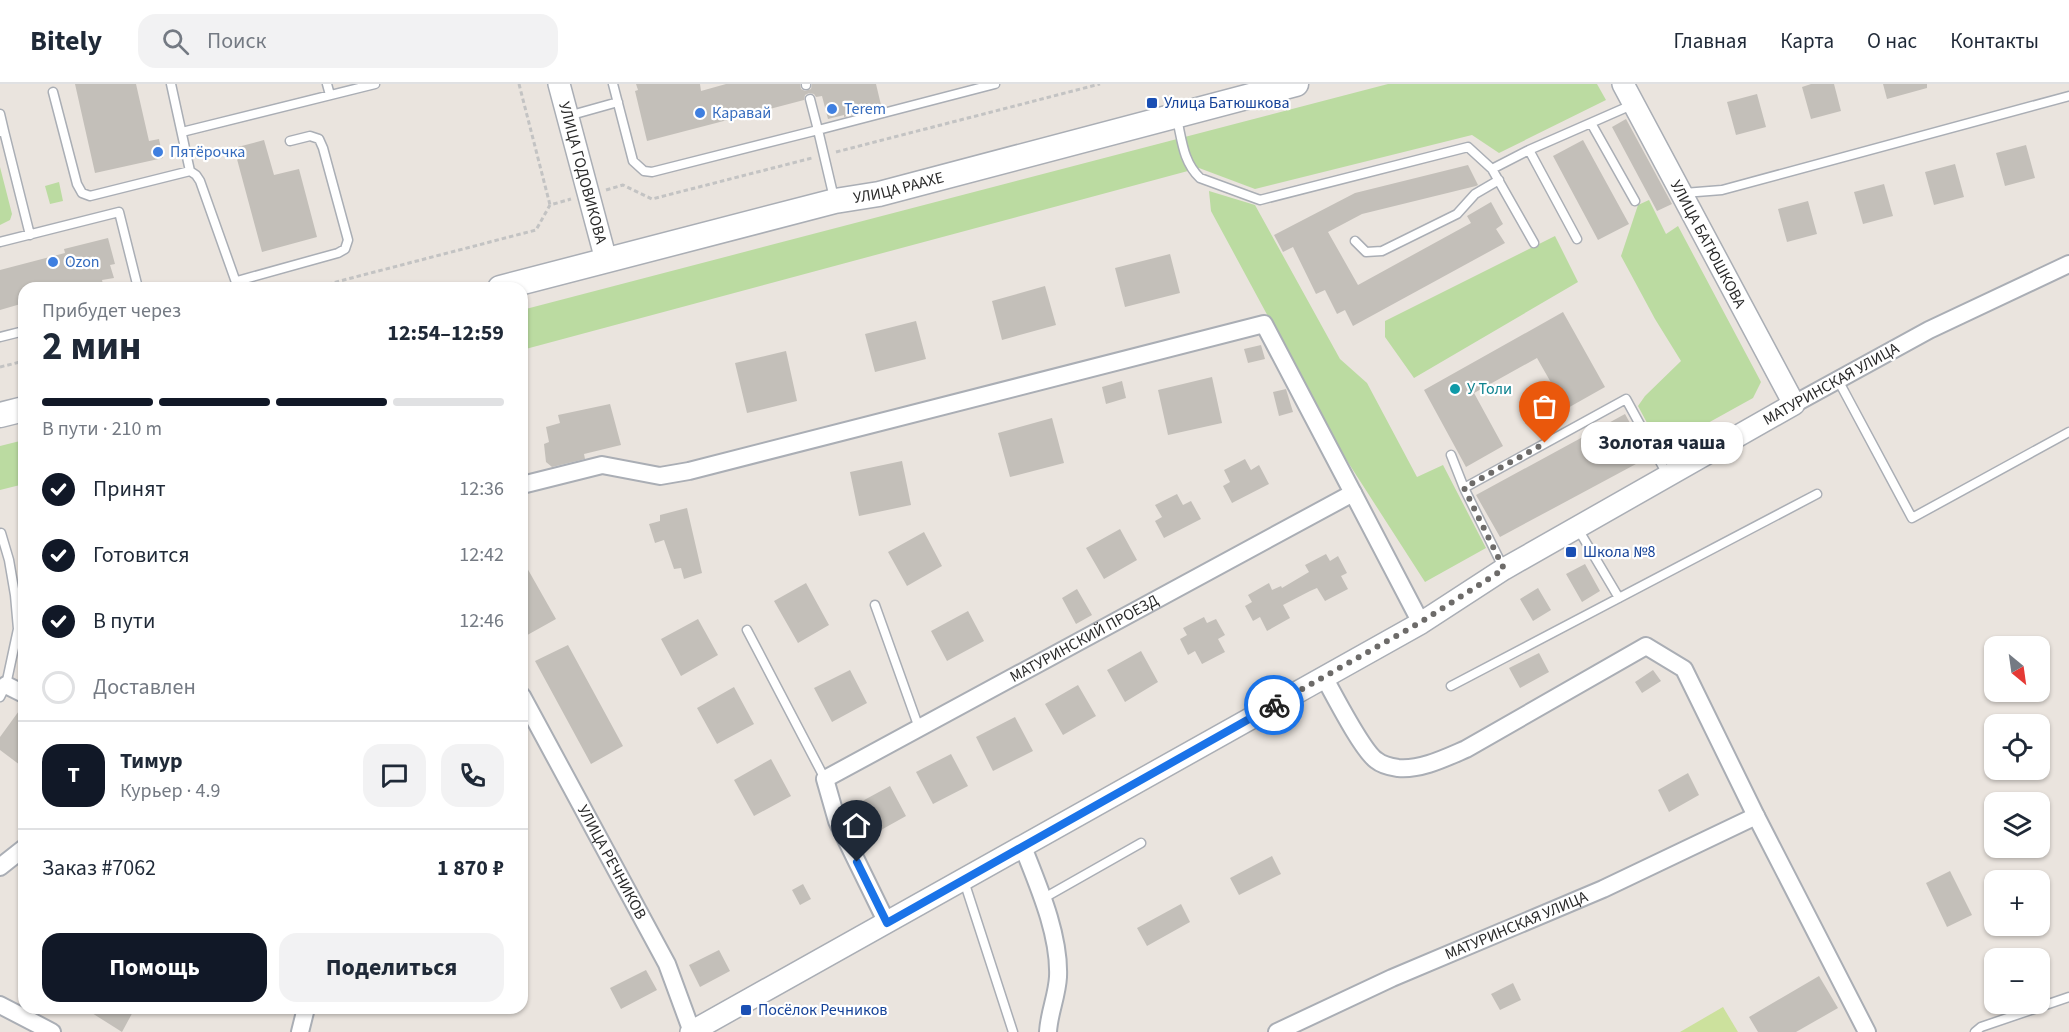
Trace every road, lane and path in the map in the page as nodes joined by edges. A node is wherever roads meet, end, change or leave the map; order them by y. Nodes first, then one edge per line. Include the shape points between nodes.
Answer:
1 (171, 84) edge
2 (327, 84) edge
3 (375, 84) edge
4 (519, 84) edge
5 (559, 84) edge
6 (613, 84) edge
7 (995, 84) edge
8 (1296, 84) edge
9 (347, 87) edge
10 (52, 92) dead end
11 (1630, 92) edge
12 (330, 95) junction
13 (2069, 96) edge
14 (810, 99) dead end
15 (618, 102) junction
16 (0, 114) edge
17 (1176, 115) junction
18 (568, 116) junction
19 (1591, 123) junction
20 (818, 130) junction
21 (2, 131) edge
22 (182, 132) junction
23 (290, 141) dead end
24 (1529, 150) junction
25 (1492, 169) junction
26 (190, 171) junction
27 (1499, 180) junction
28 (1680, 193) junction
29 (835, 201) junction
30 (1635, 201) dead end
31 (550, 205) dead end
32 (536, 230) dead end
33 (30, 235) junction
34 (1577, 239) dead end
35 (1354, 241) dead end
36 (0, 242) edge
37 (1534, 243) dead end
38 (606, 260) junction
39 (2069, 264) edge
40 (136, 282) edge
41 (237, 282) edge
42 (248, 282) edge
43 (336, 282) edge
44 (523, 282) edge
45 (18, 332) edge
46 (0, 337) edge
47 (18, 362) edge
48 (0, 367) edge
49 (1838, 380) junction
50 (1794, 404) junction
51 (18, 410) edge
52 (0, 415) edge
53 (2069, 432) edge
54 (1451, 455) dead end
55 (1668, 476) junction
56 (528, 484) edge
57 (1464, 488) junction
58 (1353, 493) junction
59 (1817, 494) dead end
60 (1578, 529) junction
61 (1, 533) edge
62 (1504, 569) junction
63 (1619, 598) junction
64 (875, 604) dead end
65 (1421, 622) junction
66 (747, 630) dead end
67 (1324, 677) junction
68 (1451, 686) dead end
69 (2, 688) edge
70 (18, 692) edge
71 (528, 707) edge
72 (919, 728) junction
73 (825, 779) junction
74 (1756, 816) junction
75 (1141, 843) dead end
76 (1023, 847) junction
77 (18, 853) edge
78 (0, 867) edge
79 (963, 880) junction
80 (1044, 898) junction
81 (887, 923) junction
82 (2069, 997) edge
83 (0, 1005) edge
84 (304, 1014) edge
85 (52, 1032) edge
86 (300, 1032) edge
87 (691, 1032) edge
88 (1013, 1032) edge
89 (1048, 1032) edge
90 (1277, 1032) edge
91 (1867, 1032) edge
92 (1975, 1032) edge

1 - 22 lane
2 - 12 lane
3 - 9 lane
4 - 31 path
5 - 18 street, УЛИЦА ГОДОВИКОВА
6 - 15 lane
7 - 20 lane
8 - 17 main road, УЛИЦА РААХЕ
9 - 12 lane
10 - 26 lane via 82,193 90,196
11 - 19 lane
11 - 28 street, УЛИЦА БАТЮШКОВА
12 - 22 lane
13 - 28 lane via 1722,190
14 - 20 lane
15 - 18 lane
15 - 20 lane via 633,161 644,171
16 - 21 lane
17 - 25 lane via 1186,160 1194,172 1200,178 1260,200 1468,147
17 - 29 main road, УЛИЦА РААХЕ via 879,194
18 - 38 street, УЛИЦА ГОДОВИКОВА
19 - 24 lane
19 - 30 lane
20 - 29 lane
21 - 33 lane
22 - 26 lane
23 - 42 lane via 310,136 319,139 348,240 338,254
24 - 25 lane
24 - 34 lane
25 - 27 lane
26 - 41 lane via 200,181
27 - 35 lane via 1475,194 1457,214 1382,251 1366,252
27 - 37 lane
28 - 50 street, УЛИЦА БАТЮШКОВА
29 - 38 main road, УЛИЦА РААХЕ
32 - 43 path
33 - 36 lane
33 - 40 lane via 119,212
38 - 44 main road, УЛИЦА РААХЕ
39 - 49 street, МАТУРИНСКАЯ УЛИЦА via 1929,330
45 - 46 lane
47 - 48 path
49 - 50 street, МАТУРИНСКАЯ УЛИЦА
49 - 53 lane via 1912,518
50 - 55 street, МАТУРИНСКАЯ УЛИЦА
51 - 52 main road
54 - 57 lane
55 - 57 lane via 1626,399
55 - 60 street, МАТУРИНСКАЯ УЛИЦА
56 - 58 street via 602,465 660,476 690,471 1264,324
57 - 62 lane
58 - 65 street
58 - 72 street, МАТУРИНСКИЙ ПРОЕЗД
59 - 63 lane
60 - 62 street, МАТУРИНСКАЯ УЛИЦА
60 - 63 lane
61 - 69 lane via 9,560 18,629
62 - 65 street, МАТУРИНСКАЯ УЛИЦА
63 - 68 lane
64 - 72 lane
65 - 67 street, МАТУРИНСКАЯ УЛИЦА
66 - 73 lane
67 - 74 street via 1369,753 1384,764 1416,767 1466,749 1646,646 1684,669
67 - 76 street, МАТУРИНСКАЯ УЛИЦА
69 - 70 street
71 - 87 street, УЛИЦА РЕЧНИКОВ via 667,964
72 - 73 street, МАТУРИНСКИЙ ПРОЕЗД
73 - 81 street via 837,821
74 - 90 street, МАТУРИНСКАЯ УЛИЦА via 1603,890 1392,978
74 - 91 street
75 - 80 lane
76 - 79 street, МАТУРИНСКАЯ УЛИЦА
76 - 80 street
77 - 78 street
79 - 81 street, МАТУРИНСКАЯ УЛИЦА
79 - 88 lane
80 - 89 street via 1058,960
81 - 87 street, МАТУРИНСКАЯ УЛИЦА
82 - 92 lane
83 - 85 street
84 - 86 street

